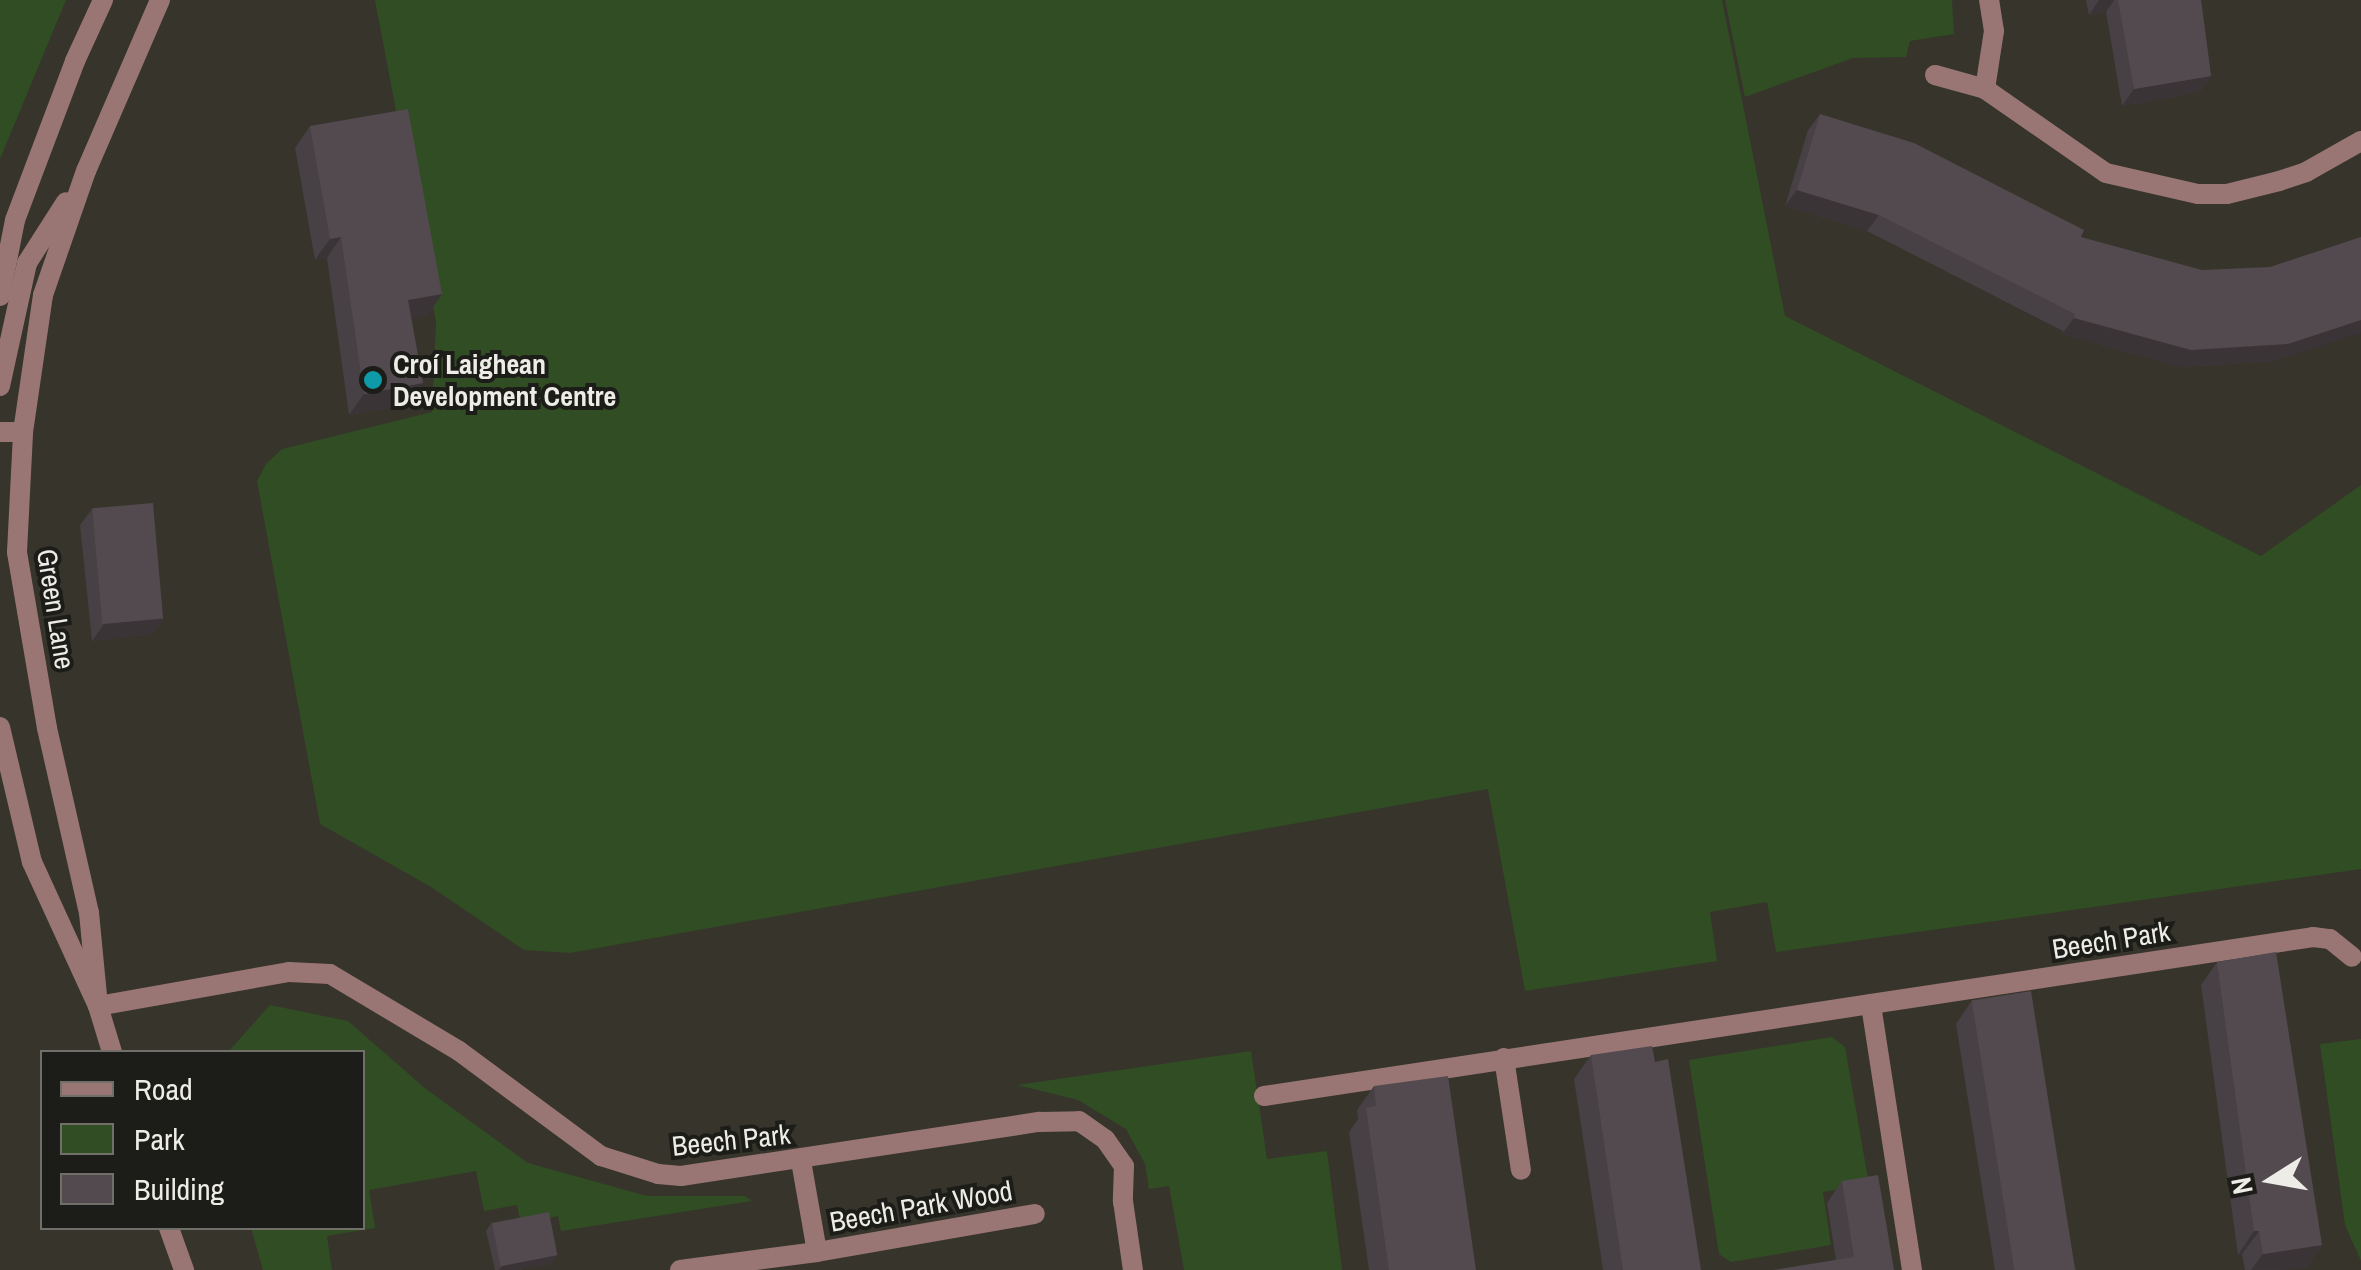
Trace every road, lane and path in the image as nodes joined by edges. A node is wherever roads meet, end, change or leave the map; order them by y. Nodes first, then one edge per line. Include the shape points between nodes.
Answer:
1 (103, 0) edge
2 (160, 0) edge
3 (1989, 0) edge
4 (1935, 75) dead end
5 (1985, 89) junction
6 (2361, 141) edge
7 (86, 170) junction
8 (0, 296) edge
9 (0, 386) edge
10 (0, 432) edge
11 (23, 432) junction
12 (0, 727) edge
13 (2352, 957) dead end
14 (1871, 1004) junction
15 (98, 1006) junction
16 (111, 1050) edge
17 (1504, 1058) junction
18 (1264, 1096) dead end
19 (801, 1160) junction
20 (1522, 1170) dead end
21 (1035, 1214) dead end
22 (170, 1230) edge
23 (816, 1252) junction
24 (184, 1270) edge
25 (680, 1270) edge
26 (1133, 1270) edge
27 (1912, 1270) edge

1 - 8 street via 15,220
2 - 7 street, Green Lane
3 - 5 street via 1994,31
4 - 5 street
5 - 6 street via 2106,173 2198,194 2279,182
7 - 9 street via 27,263
7 - 11 street, Green Lane via 43,295
10 - 11 street
11 - 15 street, Green Lane via 17,552 47,728 89,913
12 - 15 street, Green Lane via 32,862
13 - 14 street, Beech Park via 2330,938 2313,937
14 - 17 street, Beech Park
14 - 27 street
15 - 16 street, Green Lane
15 - 19 street, Beech Park via 289,972 330,974 459,1051 601,1156 681,1176
17 - 18 street, Beech Park
17 - 20 street
19 - 23 street, Beech Park Wood
19 - 26 street, Beech Park via 1079,1121 1106,1139 1124,1166 1122,1201
21 - 23 street, Beech Park Wood
22 - 24 street
23 - 25 street, Beech Park Wood

